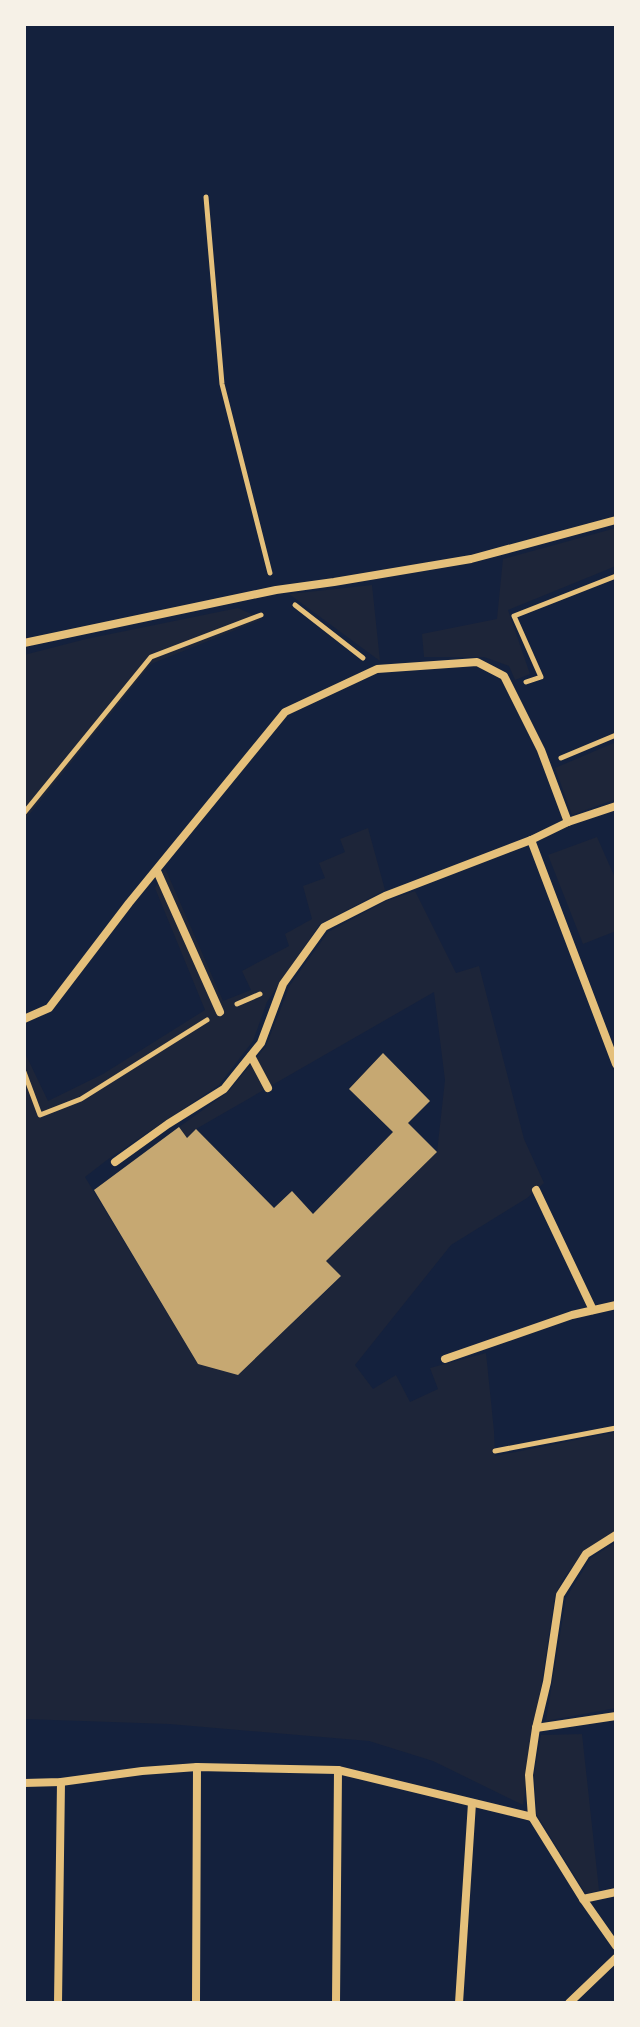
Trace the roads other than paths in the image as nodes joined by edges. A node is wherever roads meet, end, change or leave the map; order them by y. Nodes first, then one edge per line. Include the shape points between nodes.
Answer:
1 (616, 520) edge
2 (24, 643) edge
3 (616, 806) edge
4 (568, 822) junction
5 (531, 840) junction
6 (157, 871) junction
7 (220, 1012) road end
8 (24, 1019) edge
9 (251, 1056) junction
10 (616, 1064) edge
11 (268, 1088) dead end
12 (115, 1162) dead end
13 (536, 1190) dead end
14 (616, 1305) edge
15 (593, 1310) junction
16 (445, 1359) dead end
17 (616, 1535) edge
18 (616, 1716) edge
19 (536, 1728) junction
20 (197, 1767) junction
21 (338, 1770) junction
22 (61, 1782) junction
23 (24, 1783) edge
24 (472, 1803) junction
25 (532, 1817) junction
26 (616, 1892) edge
27 (583, 1899) junction
28 (616, 1946) edge
29 (616, 1958) edge
30 (58, 2003) edge
31 (196, 2003) edge
32 (336, 2003) edge
33 (459, 2003) edge
34 (569, 2003) edge

1 - 2 street via 471,559 276,590
3 - 4 street
4 - 5 street
4 - 6 street via 504,676 477,662 377,669 285,712
5 - 9 street via 385,896 324,927 283,984
5 - 10 street
6 - 7 street
6 - 8 street via 49,1008
9 - 11 street
9 - 12 street via 224,1089
13 - 15 street
14 - 15 street
15 - 16 street
17 - 19 street via 586,1554 560,1595
18 - 19 street
19 - 25 street via 529,1775
20 - 21 street
20 - 22 street
20 - 31 street
21 - 24 street
21 - 32 street
22 - 23 street
22 - 30 street
24 - 25 street
24 - 33 street
25 - 27 street
26 - 27 street
27 - 28 street
29 - 34 street

